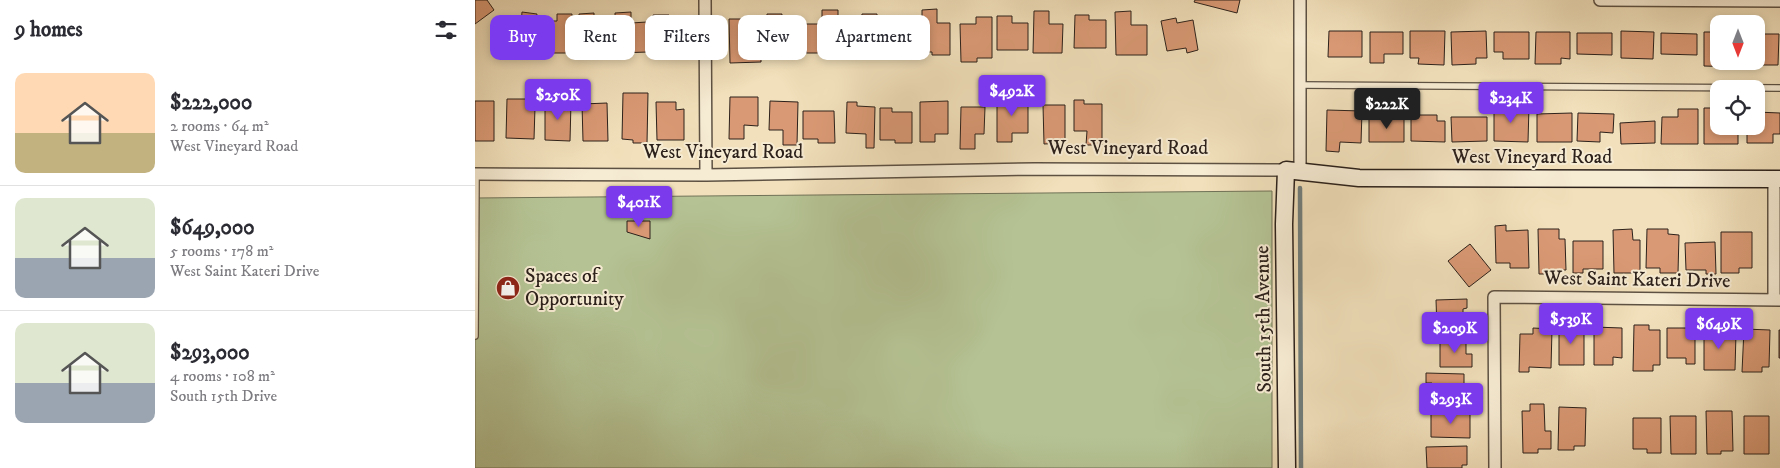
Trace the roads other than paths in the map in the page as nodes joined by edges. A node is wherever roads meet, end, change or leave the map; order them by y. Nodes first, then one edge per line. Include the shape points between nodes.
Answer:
1 (705, 0) edge
2 (1300, 0) edge
3 (1600, 0) edge
4 (1780, 1) edge
5 (1300, 85) junction
6 (1780, 88) edge
7 (1293, 171) junction
8 (476, 174) edge
9 (706, 175) junction
10 (1777, 179) edge
11 (1777, 300) edge
12 (475, 336) edge
13 (1287, 468) edge
14 (1495, 468) edge

1 - 9 street
2 - 5 street, South 15th Avenue
3 - 4 street
5 - 6 lane
5 - 7 street, South 15th Avenue
7 - 9 street, West Vineyard Road via 1035,169
7 - 10 street, West Vineyard Road via 1359,178
7 - 13 street, South 15th Avenue via 1284,224
8 - 9 street, West Vineyard Road
8 - 12 lane
10 - 11 street
11 - 14 street, West Saint Kateri Drive via 1494,297

